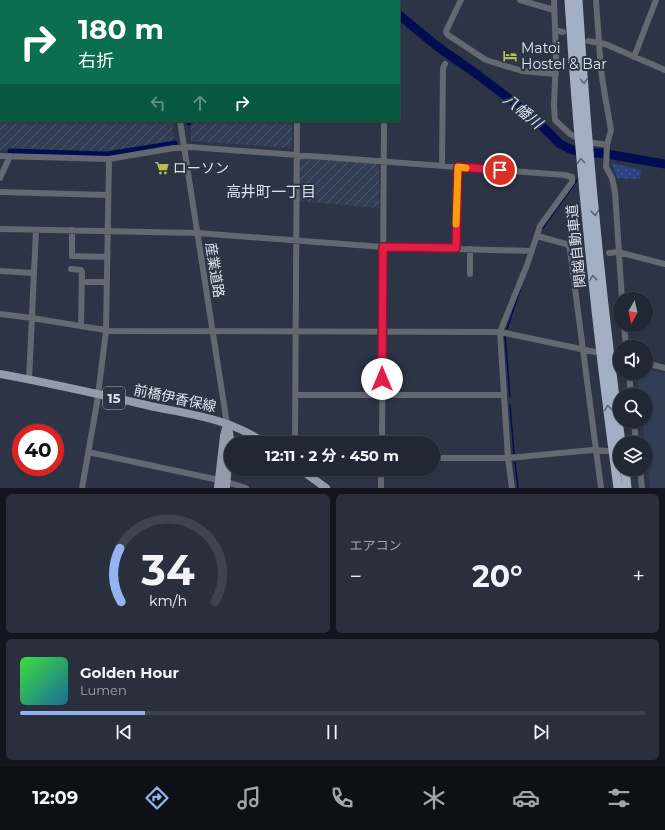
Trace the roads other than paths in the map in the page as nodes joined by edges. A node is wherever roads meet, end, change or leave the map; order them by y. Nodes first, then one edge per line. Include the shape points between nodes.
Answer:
1 (462, 0) edge
2 (520, 0) edge
3 (554, 0) edge
4 (569, 0) edge
5 (578, 0) edge
6 (596, 0) edge
7 (656, 0) edge
8 (554, 10) junction
9 (555, 30) junction
10 (564, 32) dead end
11 (588, 41) dead end
12 (598, 44) junction
13 (634, 57) junction
14 (445, 64) dead end
15 (665, 70) edge
16 (556, 74) junction
17 (180, 122) edge
18 (297, 122) edge
19 (384, 122) edge
20 (607, 146) junction
21 (184, 147) junction
22 (297, 155) junction
23 (0, 156) edge
24 (10, 156) junction
25 (109, 159) junction
26 (383, 162) junction
27 (442, 166) junction
28 (458, 167) junction
29 (0, 178) edge
30 (0, 192) edge
31 (108, 195) junction
32 (0, 229) edge
33 (36, 230) junction
34 (72, 230) junction
35 (108, 231) junction
36 (197, 233) junction
37 (536, 236) junction
38 (296, 240) junction
39 (383, 247) junction
40 (456, 248) junction
41 (470, 248) junction
42 (570, 250) junction
43 (532, 251) junction
44 (581, 251) dead end
45 (618, 252) junction
46 (610, 253) dead end
47 (107, 257) junction
48 (665, 264) edge
49 (70, 269) dead end
50 (0, 271) edge
51 (34, 273) junction
52 (470, 274) dead end
53 (82, 282) junction
54 (107, 282) junction
55 (621, 292) edge
56 (0, 314) edge
57 (32, 318) junction
58 (81, 326) junction
59 (106, 330) junction
60 (213, 331) junction
61 (296, 331) junction
62 (382, 332) junction
63 (500, 332) junction
64 (584, 349) junction
65 (595, 352) dead end
66 (653, 365) edge
67 (665, 368) edge
68 (0, 374) edge
69 (29, 380) junction
70 (98, 394) junction
71 (296, 395) junction
72 (382, 395) junction
73 (504, 395) junction
74 (227, 424) junction
75 (254, 436) edge
76 (295, 436) edge
77 (382, 436) edge
78 (620, 436) edge
79 (596, 450) junction
80 (607, 451) dead end
81 (88, 452) junction
82 (440, 458) edge
83 (508, 458) junction
84 (310, 476) edge
85 (381, 476) edge
86 (625, 476) edge
87 (641, 476) edge
88 (223, 484) edge
89 (82, 488) edge
90 (246, 488) edge
91 (326, 488) edge
92 (381, 488) edge
93 (512, 488) edge
94 (601, 488) edge
95 (618, 488) edge
96 (627, 488) edge
97 (642, 488) edge

1 - 16 street via 447,29 448,35 486,60 517,70
2 - 8 street
3 - 8 street
95 -> 4 highway, 関越自動車道 via 584,190
5 -> 78 highway, 関越自動車道 via 600,265
6 - 12 street
7 - 13 street
8 - 9 street
9 - 10 street
9 - 16 street
11 - 12 street
12 - 13 street via 605,44
12 - 20 street via 604,96 611,128
13 - 15 street
14 - 27 street
16 - 20 street via 556,122 582,141
17 - 21 street, 産業道路
18 - 22 street
19 - 26 street
20 - 45 street via 606,167 615,192
21 - 22 street
21 - 25 street
21 - 36 street, 産業道路
22 - 26 street
22 - 38 street
23 - 24 street
24 - 25 street
24 - 29 street
25 - 31 street
26 - 27 street
26 - 39 street
27 - 28 street
28 - 37 street via 570,176 572,182 540,226
28 - 40 street
30 - 31 street
31 - 35 street
32 - 33 street
33 - 34 street
33 - 51 street
34 - 35 street
34 - 47 street via 72,256
35 - 36 street
35 - 47 street
36 - 38 street
36 - 60 street, 産業道路
37 - 42 street via 566,244
37 - 43 street
38 - 39 street
38 - 61 street
39 - 40 street
39 - 62 street
40 - 41 street
41 - 43 street
41 - 52 street
42 - 44 street
42 - 64 street
43 - 63 street
45 - 46 street
45 - 48 street
45 - 55 street
47 - 54 street
49 - 53 street via 81,270
50 - 51 street
51 - 57 street
53 - 54 street
53 - 58 street
54 - 59 street
56 - 57 street
57 - 58 street
57 - 69 street
58 - 59 street
59 - 60 street
59 - 70 street
60 - 61 street
60 - 74 street, 産業道路
61 - 62 street
61 - 71 street
62 - 63 street
62 - 72 street
63 - 64 street
63 - 73 street
64 - 65 street
64 - 79 street
66 - 67 street
68 - 69 main road, 前橋伊香保線 / 15
69 - 70 main road, 前橋伊香保線 / 15
70 - 74 main road, 前橋伊香保線 / 15 via 204,416
70 - 81 street
71 - 72 street
71 - 76 street
72 - 73 street
72 - 77 street
73 - 83 street
74 - 75 main road
74 - 88 main road, 前橋伊香保線 via 224,436
79 - 80 street
79 - 83 street
79 - 94 street
81 - 88 street
81 - 89 street
82 - 83 street
83 - 93 street
84 - 91 main road
85 - 92 street
86 - 96 highway
87 - 97 street
88 - 90 street

